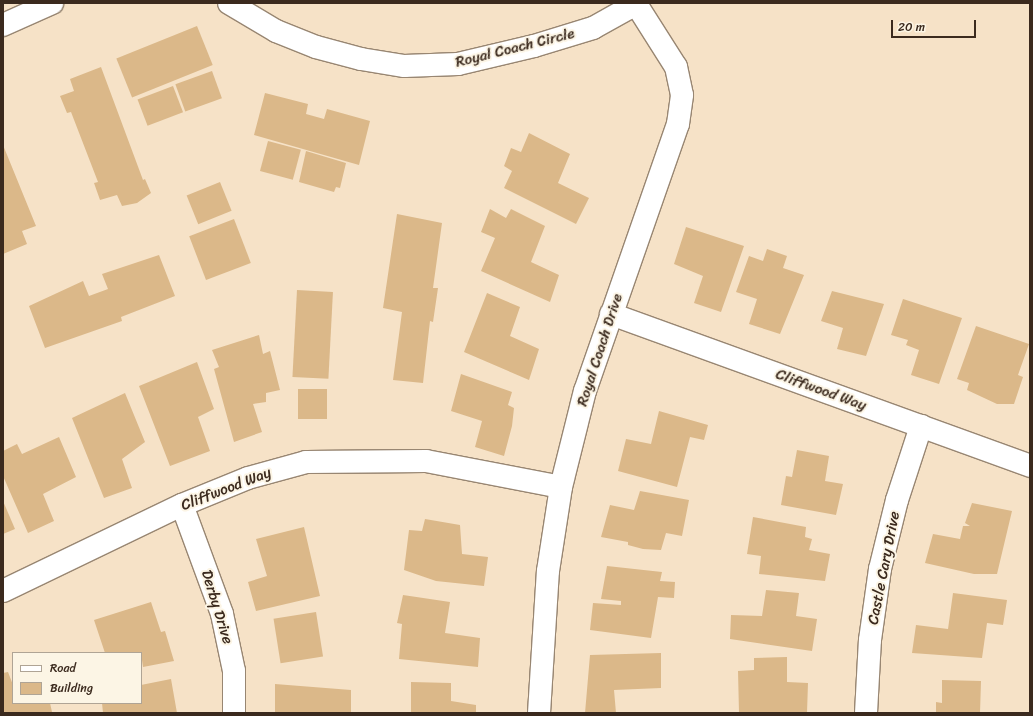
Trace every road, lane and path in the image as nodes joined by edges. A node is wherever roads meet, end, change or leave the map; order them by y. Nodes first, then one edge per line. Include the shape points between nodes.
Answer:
1 (52, 3) edge
2 (229, 3) edge
3 (637, 4) edge
4 (3, 25) edge
5 (611, 314) junction
6 (922, 426) junction
7 (1030, 466) edge
8 (561, 487) junction
9 (182, 505) junction
10 (3, 591) edge
11 (234, 713) edge
12 (539, 713) edge
13 (866, 713) edge

1 - 4 street
2 - 3 street, Royal Coach Circle via 276,31 316,47 361,59 404,66 458,64 534,46 593,28
3 - 5 street, Royal Coach Drive via 676,67 682,95 669,152
5 - 6 street, Cliffwood Way
5 - 8 street, Royal Coach Drive via 586,391
6 - 7 street, Cliffwood Way
6 - 13 street, Castle Cary Drive via 897,500 880,569 870,640
8 - 9 street, Cliffwood Way via 426,461 362,459 306,462 248,478
8 - 12 street, Royal Coach Drive via 548,571
9 - 10 street, Cliffwood Way
9 - 11 street, Derby Drive via 222,614 234,671

